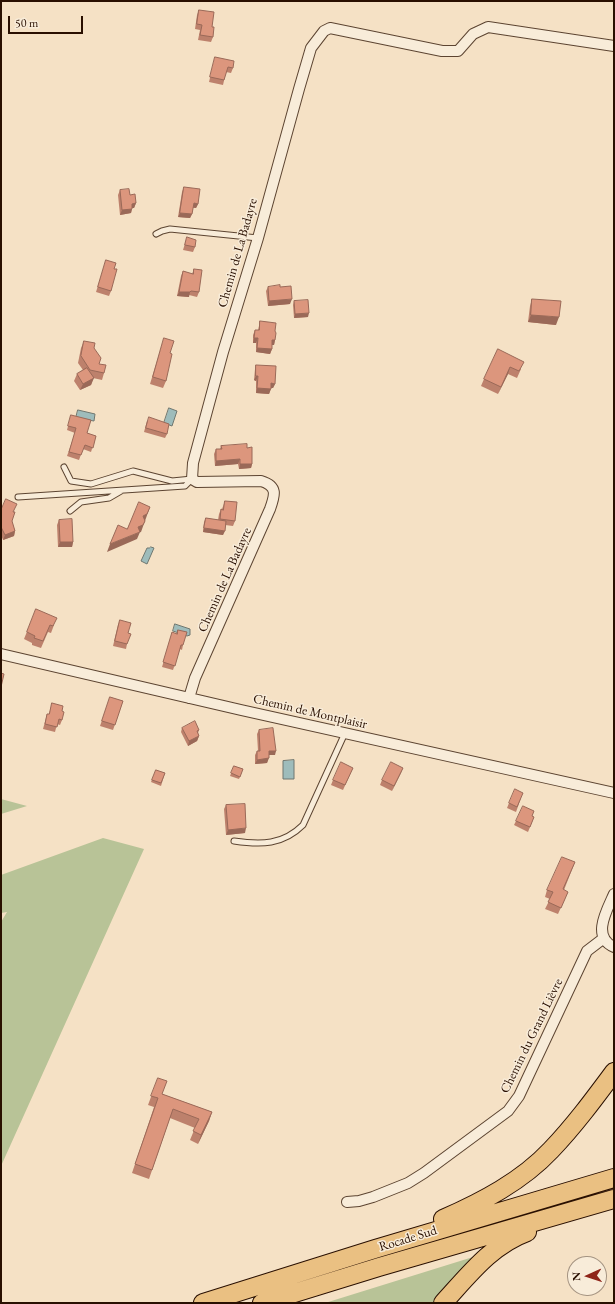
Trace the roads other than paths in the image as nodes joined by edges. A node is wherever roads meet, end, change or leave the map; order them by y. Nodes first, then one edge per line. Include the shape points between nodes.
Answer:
1 (614, 46) edge
2 (156, 234) dead end
3 (258, 238) junction
4 (64, 467) dead end
5 (192, 479) junction
6 (124, 490) junction
7 (18, 497) dead end
8 (70, 511) dead end
9 (1, 654) edge
10 (189, 698) junction
11 (345, 733) junction
12 (614, 793) edge
13 (234, 841) dead end
14 (614, 894) edge
15 (604, 938) junction
16 (614, 947) edge
17 (614, 1072) edge
18 (614, 1178) edge
19 (608, 1201) edge
20 (347, 1202) dead end
21 (375, 1249) junction
22 (203, 1303) edge
23 (262, 1303) edge
24 (443, 1303) edge

1 - 3 street, Chemin de La Badayre via 488,27 473,34 458,50 442,51 338,29 330,28 324,31 311,48
2 - 3 lane via 170,229
3 - 5 street, Chemin de La Badayre via 223,350 193,463
4 - 5 lane via 71,481 91,484 133,471 172,481
5 - 6 lane via 185,486
5 - 10 street, Chemin de La Badayre via 197,482 261,481 269,483 274,489 274,498 195,678
6 - 7 lane
6 - 8 lane via 109,498 81,502
9 - 10 street, Chemin de Montplaisir
10 - 11 street, Chemin de Montplaisir
11 - 12 street, Chemin de Montplaisir
11 - 13 lane via 303,826 284,839 274,842
14 - 15 street via 603,918
15 - 16 street
15 - 20 street, Chemin du Grand Lièvre via 587,951 519,1096 508,1111 408,1183 373,1197
17 - 21 highway via 550,1152 522,1175 498,1192
18 - 21 highway, Rocade Sud
19 - 23 highway, Rocade Sud via 387,1264
19 - 24 highway via 518,1235 486,1256
21 - 22 highway, Rocade Sud

